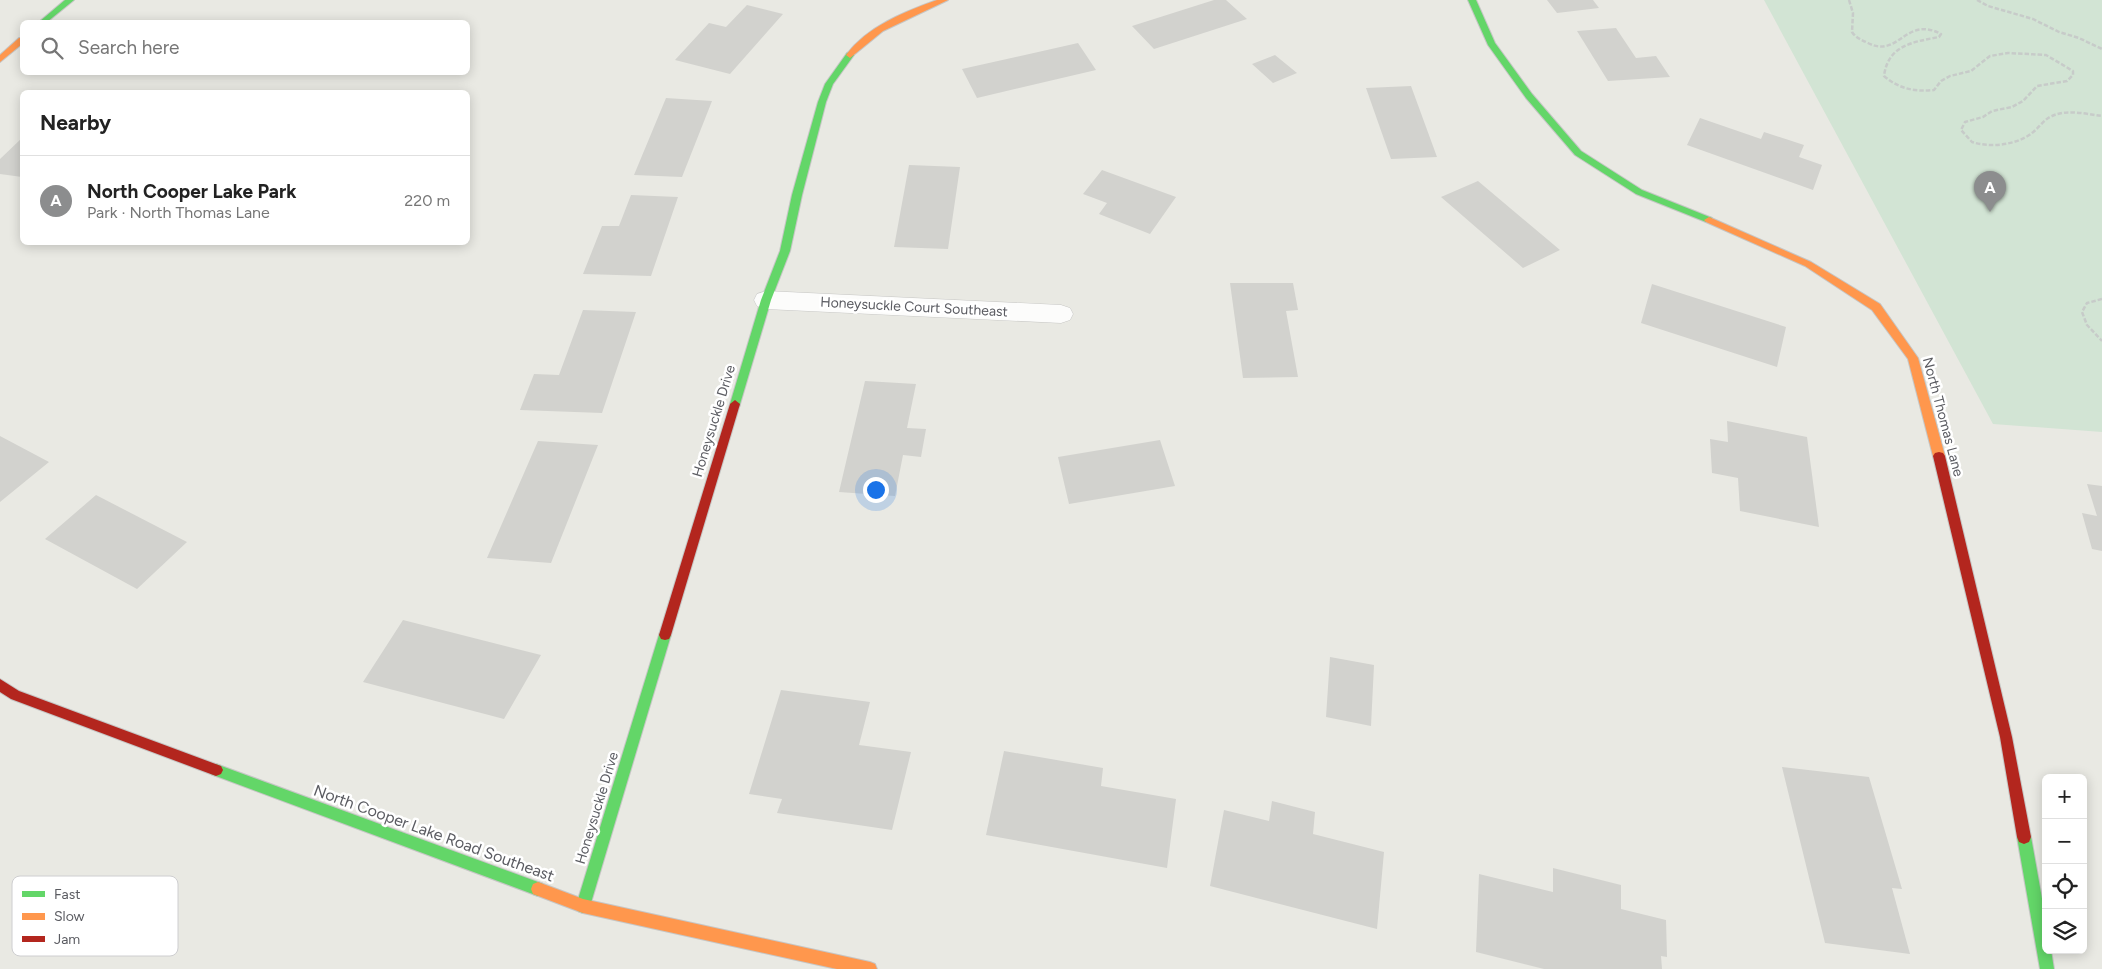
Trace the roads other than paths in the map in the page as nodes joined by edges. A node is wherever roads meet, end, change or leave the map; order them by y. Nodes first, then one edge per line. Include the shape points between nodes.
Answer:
1 (70, 0) edge
2 (944, 0) edge
3 (1472, 0) edge
4 (46, 20) edge
5 (20, 42) edge
6 (0, 59) edge
7 (766, 300) junction
8 (1061, 314) dead end
9 (0, 685) edge
10 (583, 906) junction
11 (870, 969) edge
12 (2047, 969) edge

1 - 4 street
2 - 7 street, Honeysuckle Drive via 917,10 866,38 829,84 797,195 785,251
3 - 12 street, North Thomas Lane via 1491,43 1529,96 1578,153 1639,192 1808,264 1876,307 1914,358 2006,737
5 - 6 street
7 - 8 street, Honeysuckle Court Southeast
7 - 10 street, Honeysuckle Drive
9 - 10 street, North Cooper Lake Road Southeast via 15,695
10 - 11 street, North Cooper Lake Road Southeast

